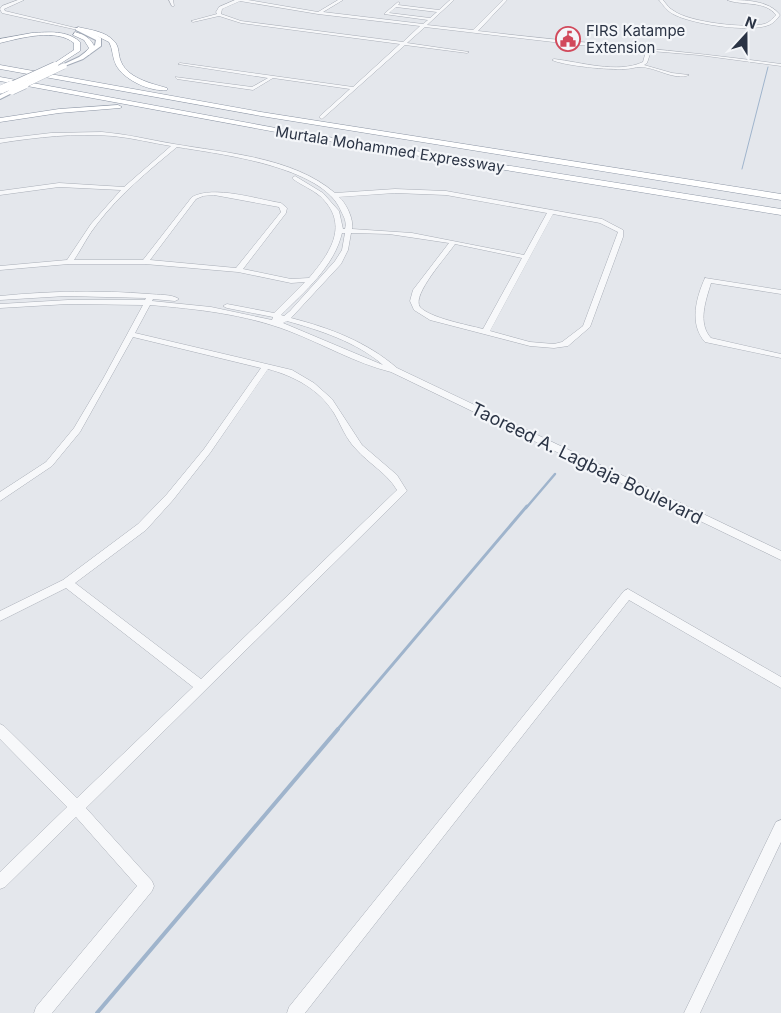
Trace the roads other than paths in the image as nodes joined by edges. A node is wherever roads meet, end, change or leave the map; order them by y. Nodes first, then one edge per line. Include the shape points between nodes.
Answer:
1 (16, 0) edge
2 (22, 0) edge
3 (171, 0) edge
4 (240, 0) edge
5 (267, 0) edge
6 (341, 0) edge
7 (450, 0) edge
8 (505, 0) edge
9 (661, 0) edge
10 (729, 0) edge
11 (258, 4) junction
12 (9, 5) junction
13 (173, 5) dead end
14 (0, 7) edge
15 (440, 11) junction
16 (318, 13) junction
17 (219, 15) junction
18 (431, 19) junction
19 (193, 21) dead end
20 (423, 26) junction
21 (78, 29) junction
22 (475, 32) junction
23 (0, 37) edge
24 (0, 41) edge
25 (402, 43) junction
26 (648, 49) junction
27 (467, 52) dead end
28 (87, 54) junction
29 (554, 60) dead end
30 (0, 61) edge
31 (180, 64) dead end
32 (55, 65) joint
33 (781, 65) edge
34 (642, 66) junction
35 (0, 67) edge
36 (0, 75) edge
37 (687, 75) dead end
38 (274, 76) junction
39 (177, 78) dead end
40 (0, 80) edge
41 (353, 88) junction
42 (1, 89) edge
43 (192, 96) junction
44 (0, 97) edge
45 (322, 117) junction
46 (208, 118) junction
47 (0, 120) edge
48 (0, 141) edge
49 (0, 145) edge
50 (173, 148) junction
51 (781, 188) edge
52 (128, 189) junction
53 (0, 193) edge
54 (781, 196) edge
55 (336, 198) junction
56 (781, 206) edge
57 (781, 212) edge
58 (550, 213) junction
59 (349, 230) junction
60 (340, 231) junction
61 (453, 243) junction
62 (525, 257) junction
63 (69, 262) junction
64 (144, 262) junction
65 (0, 268) edge
66 (238, 270) junction
67 (312, 280) junction
68 (291, 281) junction
69 (301, 291) junction
70 (781, 292) edge
71 (0, 298) edge
72 (149, 300) junction
73 (0, 306) edge
74 (288, 318) junction
75 (277, 319) junction
76 (485, 332) junction
77 (130, 334) junction
78 (781, 356) edge
79 (266, 366) junction
80 (394, 370) junction
81 (0, 497) edge
82 (781, 556) edge
83 (67, 583) junction
84 (0, 616) edge
85 (781, 683) edge
86 (201, 686) junction
87 (0, 730) edge
88 (76, 807) junction
89 (781, 827) edge
90 (0, 882) edge
91 (42, 1013) edge
92 (295, 1013) edge
93 (692, 1013) edge

1 - 14 street
2 - 12 street
3 - 13 street
4 - 11 street
4 - 17 street via 220,8
5 - 11 street
6 - 16 street
7 - 15 street
8 - 22 street
9 - 10 street via 676,14 720,23 764,25 778,15 767,7
11 - 16 street
12 - 14 street
12 - 21 street via 2,9 3,12
15 - 18 street
15 - 18 street via 396,5 386,14
16 - 20 street
17 - 19 street
17 - 25 street via 234,21
18 - 20 street
20 - 22 street
20 - 25 street
21 - 28 main road via 98,40 98,46
21 - 43 highway via 112,42 120,67 129,76 148,85
22 - 26 street
23 - 28 highway via 34,31 68,32 89,41 92,48
24 - 32 highway via 47,34 76,40 77,51
25 - 27 street
25 - 41 street
26 - 33 street
26 - 34 street
28 - 44 main road, bridge
29 - 34 street via 622,68
30 - 43 highway, Murtala Mohammed Expressway
31 - 38 street
32 - 42 highway, bridge
34 - 37 street
35 - 54 highway, Murtala Mohammed Expressway via 252,113
36 - 56 highway, Murtala Mohammed Expressway via 267,123
38 - 39 street via 253,89
38 - 41 street
40 - 46 highway, Murtala Mohammed Expressway
41 - 45 street
43 - 45 highway, Murtala Mohammed Expressway
45 - 51 highway, Murtala Mohammed Expressway
46 - 47 highway via 112,107
46 - 57 highway, Murtala Mohammed Expressway
48 - 50 street via 63,134 104,134
49 - 50 street via 90,138
50 - 52 street
50 - 55 street via 257,160 286,168 311,178
50 - 60 street via 289,175 318,190 329,202
52 - 53 street via 59,185
52 - 63 street via 98,219
55 - 58 street via 394,191 446,193
55 - 59 street via 349,218
58 - 62 street
58 - 76 street via 602,221 621,231 586,327 565,344 554,346 530,344
59 - 60 street
59 - 61 street via 397,233
59 - 74 street via 347,247 341,259
60 - 67 street via 335,251
61 - 62 street
61 - 76 street via 417,290 414,301 417,308 433,318
62 - 76 street
63 - 64 street
63 - 65 street
64 - 66 street
64 - 66 street via 194,198 202,194 214,193 281,205 284,212
66 - 68 street
67 - 68 street
67 - 69 street
68 - 69 street
69 - 75 street
70 - 78 street via 708,280 699,328 701,335 708,340
71 - 72 street, Taoreed A. Lagbaja Boulevard via 90,293
72 - 73 street, Taoreed A. Lagbaja Boulevard
72 - 75 street, Taoreed A. Lagbaja Boulevard
72 - 77 street
74 - 75 street, Taoreed A. Lagbaja Boulevard
74 - 80 street, Taoreed A. Lagbaja Boulevard via 362,347 386,361
75 - 80 street, Taoreed A. Lagbaja Boulevard via 367,362
77 - 79 street
77 - 81 street via 77,430 49,464
79 - 83 street via 206,451 142,527
79 - 86 street via 306,380 338,412 359,447 387,471 402,491
80 - 82 street, Taoreed A. Lagbaja Boulevard
83 - 84 street
83 - 86 street
85 - 92 street via 628,594
86 - 88 street
87 - 88 street
88 - 90 street
88 - 91 street via 147,886
89 - 93 street

